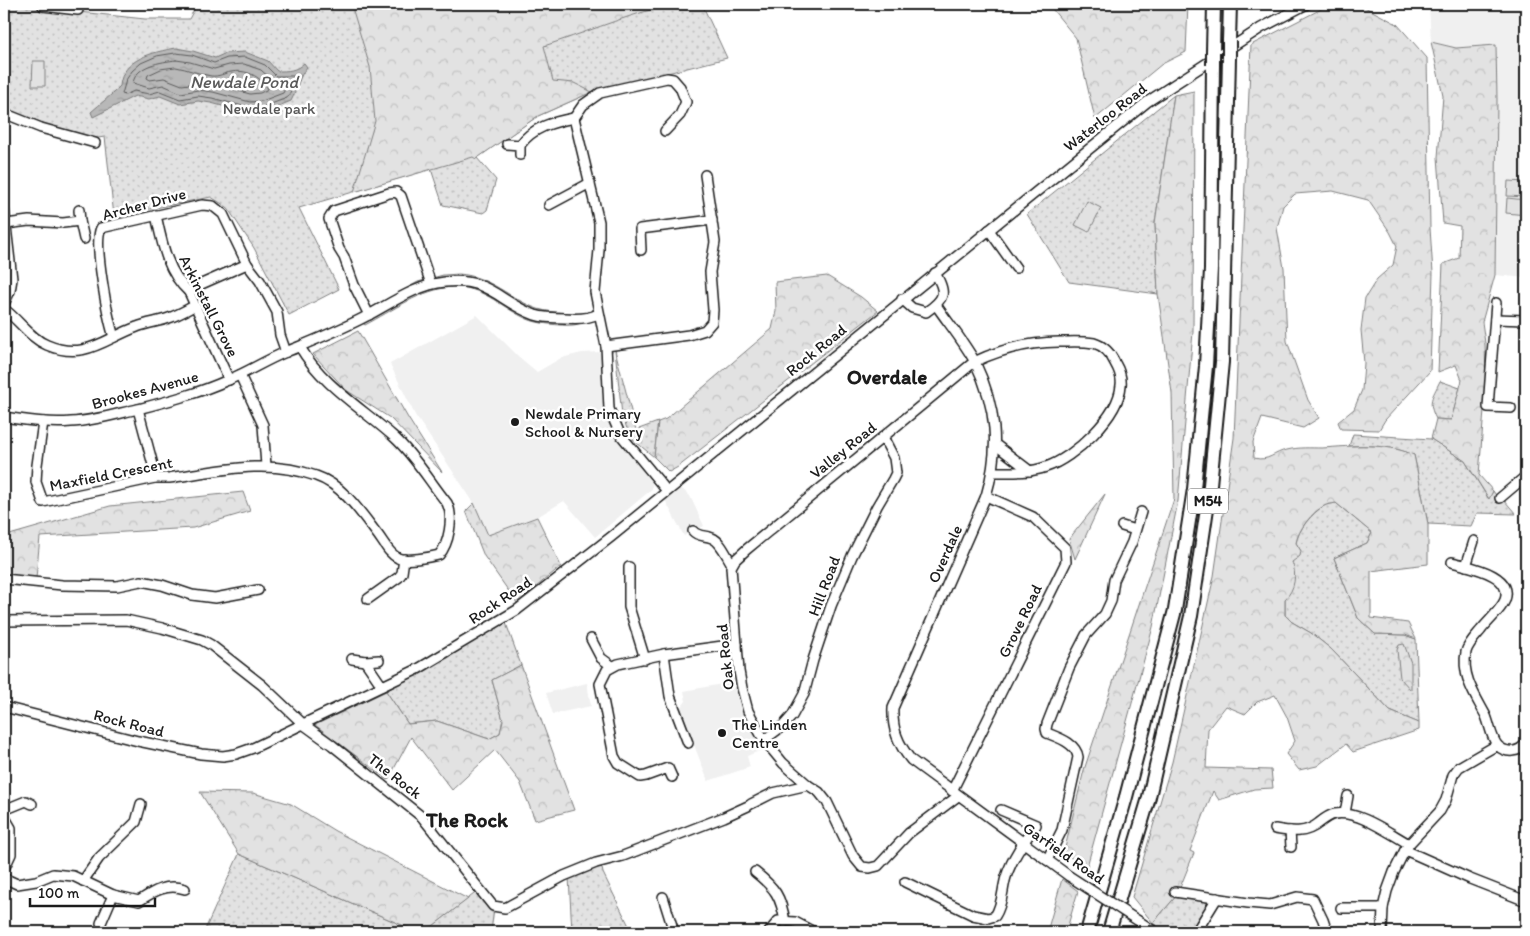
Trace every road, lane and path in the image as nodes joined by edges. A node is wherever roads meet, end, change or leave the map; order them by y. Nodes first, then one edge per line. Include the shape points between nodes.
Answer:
1 (1213, 4) edge
2 (1230, 4) edge
3 (1307, 4) edge
4 (44, 6) dead end
5 (60, 6) edge
6 (78, 10) dead end
7 (4, 116) edge
8 (574, 118) junction
9 (665, 131) dead end
10 (95, 143) dead end
11 (508, 144) dead end
12 (520, 145) junction
13 (520, 155) dead end
14 (705, 176) dead end
15 (590, 182) junction
16 (560, 199) junction
17 (549, 205) dead end
18 (565, 208) dead end
19 (4, 209) edge
20 (79, 210) dead end
21 (156, 215) junction
22 (712, 220) junction
23 (80, 222) junction
24 (6, 224) junction
25 (989, 230) junction
26 (84, 239) dead end
27 (641, 250) dead end
28 (248, 264) junction
29 (1016, 268) dead end
30 (935, 273) junction
31 (431, 284) junction
32 (189, 292) junction
33 (902, 300) junction
34 (1496, 303) dead end
35 (4, 304) edge
36 (936, 305) junction
37 (194, 306) junction
38 (4, 309) edge
39 (598, 314) junction
40 (369, 315) junction
41 (1495, 319) junction
42 (1526, 320) edge
43 (114, 337) junction
44 (606, 346) junction
45 (300, 347) junction
46 (286, 352) junction
47 (974, 362) junction
48 (240, 375) junction
49 (229, 380) junction
50 (1511, 408) dead end
51 (138, 409) junction
52 (4, 416) edge
53 (43, 422) junction
54 (883, 437) junction
55 (996, 445) junction
56 (266, 466) junction
57 (1030, 471) junction
58 (993, 472) junction
59 (1526, 476) edge
60 (155, 478) junction
61 (667, 491) junction
62 (986, 496) junction
63 (1500, 498) dead end
64 (1141, 512) dead end
65 (1122, 526) dead end
66 (1135, 530) junction
67 (693, 531) dead end
68 (1474, 541) dead end
69 (404, 560) junction
70 (1452, 562) dead end
71 (732, 564) junction
72 (1466, 566) junction
73 (629, 567) dead end
74 (4, 579) edge
75 (258, 590) dead end
76 (368, 599) dead end
77 (4, 621) edge
78 (591, 639) dead end
79 (737, 644) junction
80 (664, 654) junction
81 (352, 659) dead end
82 (645, 659) junction
83 (379, 660) dead end
84 (365, 662) junction
85 (612, 666) junction
86 (382, 686) junction
87 (4, 707) edge
88 (304, 724) junction
89 (764, 740) junction
90 (688, 743) dead end
91 (1526, 743) edge
92 (1497, 745) junction
93 (672, 777) dead end
94 (808, 785) junction
95 (955, 793) junction
96 (1348, 796) dead end
97 (32, 804) dead end
98 (141, 804) dead end
99 (4, 810) edge
100 (1001, 810) dead end
101 (1345, 813) junction
102 (4, 816) edge
103 (1275, 829) dead end
104 (1290, 831) junction
105 (1023, 843) junction
106 (1291, 847) dead end
107 (1407, 847) junction
108 (1047, 860) junction
109 (4, 868) edge
110 (755, 872) dead end
111 (4, 878) edge
112 (82, 881) junction
113 (905, 882) dead end
114 (185, 889) dead end
115 (1175, 892) dead end
116 (113, 895) junction
117 (663, 897) dead end
118 (1217, 898) junction
119 (1526, 901) edge
120 (1341, 908) dead end
121 (1383, 908) junction
122 (785, 922) junction
123 (101, 923) dead end
124 (674, 932) edge
125 (769, 932) edge
126 (814, 932) edge
127 (1087, 932) edge
128 (1108, 932) edge
129 (1156, 932) edge
130 (1196, 932) edge
131 (1327, 932) edge
132 (1382, 932) edge

1 - 127 highway, M54, bridge via 1210,288 1194,490 1175,610
2 - 128 highway, M54, bridge via 1222,362 1209,495 1191,616 1148,801
3 - 25 street, Waterloo Road via 1261,28 1147,102
4 - 5 street
5 - 6 street
7 - 10 street
8 - 9 street via 583,105 600,93 667,78 673,79 680,87 686,102 680,115
8 - 12 street via 550,122
8 - 15 street
11 - 12 street
12 - 13 street
14 - 22 street
15 - 16 street
15 - 39 street via 599,222 595,292
16 - 17 street
16 - 18 street
19 - 24 street
20 - 23 street
21 - 28 street, Archer Drive via 202,205 213,206 223,214
21 - 32 street, Arkinstall Grove via 170,266 180,284
21 - 43 street, Archer Drive via 101,228 98,233
22 - 27 street via 640,229
22 - 44 street via 715,242 710,272 714,315 709,326 689,336
23 - 24 street
23 - 26 street
24 - 35 street via 12,279
25 - 29 street
25 - 30 street, Waterloo Road
28 - 32 street
28 - 46 street, Archer Drive via 277,312
30 - 33 street, Rock Road
30 - 36 street via 943,286 942,298
31 - 39 street via 461,281 476,284 538,316 572,319
31 - 40 street, Brookes Avenue
31 - 40 street via 401,196 396,192 334,211 329,219 338,248
32 - 37 street, Arkinstall Grove
33 - 36 street via 912,308 926,312
33 - 61 street, Rock Road
34 - 41 street
36 - 47 street, Overdale
37 - 43 street
37 - 49 street, Arkinstall Grove
38 - 43 street via 35,339 58,349 88,350
39 - 44 street
40 - 45 street, Brookes Avenue
41 - 42 street
41 - 50 street via 1488,407
44 - 61 street via 609,409 620,434
45 - 46 street, Brookes Avenue
45 - 69 street via 311,363 345,397 395,438 447,503 450,515 442,552
46 - 48 street, Brookes Avenue
47 - 54 street, Valley Road
47 - 55 street, Overdale via 991,402
47 - 57 street via 993,353 1040,342 1096,344 1114,359 1121,385 1108,416 1078,449 1048,467
48 - 49 street, Brookes Avenue
48 - 56 street via 263,425
49 - 51 street, Brookes Avenue
51 - 53 street, Brookes Avenue via 70,423
51 - 60 street
52 - 53 street, Brookes Avenue
53 - 60 street, Maxfield Crescent via 36,482 43,502
54 - 71 street, Valley Road
54 - 89 street, Hill Road via 894,458 896,473 852,556 828,615 804,694 792,716
55 - 57 street
55 - 58 street, Overdale
56 - 60 street, Maxfield Crescent
56 - 69 street, Maxfield Crescent via 316,476 330,483 360,510 390,552
57 - 58 street
58 - 62 street, Overdale
59 - 63 street
61 - 86 street, Rock Road via 517,610 418,669
62 - 95 street, Overdale via 893,708 892,723 902,749 911,760
62 - 95 street, Grove Road via 1033,517 1065,548 1066,562
64 - 66 street
65 - 66 street
66 - 108 street via 1114,580 1111,601 1105,614 1086,635 1047,724 1047,733 1073,746 1078,757 1062,830
67 - 71 street via 717,541
68 - 72 street
69 - 76 street via 399,577
70 - 72 street
71 - 79 street, Oak Road
72 - 92 street via 1496,577 1505,590 1503,603 1478,633 1466,656 1471,688
73 - 82 street via 629,607
74 - 75 street via 116,586 141,581 192,596 215,598
77 - 88 street, The Rock via 126,620 202,640 262,685
78 - 85 street via 601,658
79 - 80 street
79 - 89 street, Oak Road via 748,711
80 - 82 street
80 - 90 street via 670,696
81 - 84 street
82 - 85 street
83 - 84 street
84 - 86 street
85 - 93 street via 600,684 614,756 618,763 640,777 668,768
86 - 88 street, Rock Road
87 - 88 street, Rock Road via 138,741 216,756 249,750
88 - 94 street, The Rock via 422,817 493,906 499,908 505,908 564,876 596,863 706,824 773,793
89 - 94 street, Oak Road
91 - 92 street via 1520,749 1508,751
92 - 107 street via 1459,767 1453,775 1444,805
94 - 95 street, Oak Road via 827,802 853,856 859,865 866,868 878,866 909,833
95 - 105 street, Garfield Road
96 - 101 street
97 - 99 street via 26,801
98 - 112 street via 136,822 99,858
100 - 105 street via 1036,825
101 - 104 street via 1334,814 1312,829
101 - 107 street via 1356,816
102 - 109 street via 11,828 10,854
103 - 104 street
104 - 106 street
105 - 108 street, Garfield Road
105 - 113 street via 1008,869 1000,906 993,917 973,915
107 - 119 street via 1444,868
107 - 121 street via 1390,883
108 - 129 street, Garfield Road, bridge
110 - 122 street via 772,886 783,905
111 - 112 street via 17,884 53,874 73,876
112 - 116 street
114 - 116 street via 175,886 158,889 139,900
115 - 118 street
116 - 123 street
117 - 124 street
118 - 130 street
118 - 131 street via 1270,905 1297,897 1313,899
120 - 121 street
121 - 132 street
122 - 125 street via 778,921
122 - 126 street via 795,922

